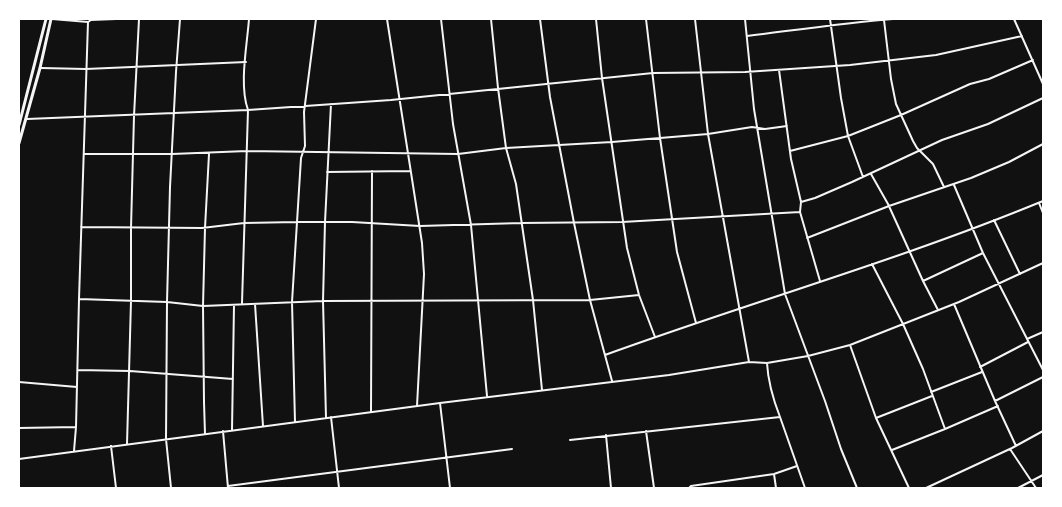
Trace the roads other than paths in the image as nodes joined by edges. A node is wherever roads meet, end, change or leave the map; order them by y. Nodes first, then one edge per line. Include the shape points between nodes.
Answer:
1 (46, 19) edge
2 (51, 19) edge
3 (116, 19) edge
4 (139, 19) edge
5 (180, 19) edge
6 (249, 19) edge
7 (316, 19) edge
8 (387, 19) edge
9 (441, 19) edge
10 (491, 19) edge
11 (540, 19) edge
12 (596, 19) edge
13 (646, 19) edge
14 (695, 19) edge
15 (745, 19) edge
16 (830, 19) edge
17 (893, 19) edge
18 (1014, 19) edge
19 (884, 20) edge
20 (88, 22) junction
21 (831, 26) junction
22 (747, 36) junction
23 (1022, 36) junction
24 (889, 60) junction
25 (1033, 60) junction
26 (246, 62) junction
27 (176, 64) junction
28 (137, 66) junction
29 (836, 66) junction
30 (40, 68) junction
31 (86, 69) junction
32 (778, 70) junction
33 (750, 71) junction
34 (653, 73) junction
35 (701, 73) junction
36 (602, 78) junction
37 (548, 83) junction
38 (1043, 84) edge
39 (498, 88) junction
40 (449, 93) junction
41 (1043, 98) edge
42 (399, 99) junction
43 (331, 104) junction
44 (305, 106) junction
45 (248, 110) junction
46 (174, 113) junction
47 (901, 115) junction
48 (134, 116) junction
49 (85, 118) junction
50 (20, 119) edge
51 (26, 119) junction
52 (19, 124) edge
53 (787, 126) junction
54 (758, 128) junction
55 (708, 134) junction
56 (848, 136) junction
57 (660, 138) junction
58 (612, 142) junction
59 (19, 143) edge
60 (1043, 144) edge
61 (559, 146) junction
62 (506, 148) junction
63 (920, 150) junction
64 (247, 151) junction
65 (790, 151) junction
66 (134, 153) junction
67 (209, 153) junction
68 (303, 153) junction
69 (329, 153) junction
70 (84, 154) junction
71 (172, 154) junction
72 (408, 154) junction
73 (458, 154) junction
74 (372, 171) junction
75 (411, 171) junction
76 (327, 172) junction
77 (871, 174) junction
78 (863, 177) junction
79 (954, 185) junction
80 (944, 188) junction
81 (1043, 201) edge
82 (800, 202) junction
83 (1038, 203) junction
84 (889, 206) junction
85 (800, 212) junction
86 (1043, 212) edge
87 (771, 213) junction
88 (723, 217) junction
89 (672, 220) junction
90 (994, 220) junction
91 (297, 222) junction
92 (325, 222) junction
93 (622, 222) junction
94 (244, 223) junction
95 (372, 223) junction
96 (521, 223) junction
97 (574, 223) junction
98 (471, 225) junction
99 (420, 226) junction
100 (169, 227) junction
101 (81, 228) junction
102 (130, 228) junction
103 (205, 228) junction
104 (973, 229) junction
105 (807, 238) junction
106 (909, 252) junction
107 (983, 253) junction
108 (1043, 263) edge
109 (872, 264) junction
110 (1020, 274) junction
111 (923, 281) junction
112 (820, 282) junction
113 (998, 284) junction
114 (786, 294) junction
115 (639, 296) junction
116 (78, 299) junction
117 (478, 300) junction
118 (533, 300) junction
119 (590, 300) junction
120 (131, 301) junction
121 (323, 301) junction
122 (372, 301) junction
123 (423, 301) junction
124 (167, 302) junction
125 (292, 302) junction
126 (255, 303) junction
127 (242, 304) junction
128 (954, 304) junction
129 (234, 305) junction
130 (203, 306) junction
131 (740, 309) junction
132 (938, 310) junction
133 (696, 323) junction
134 (903, 324) junction
135 (1043, 332) edge
136 (655, 336) junction
137 (1028, 341) junction
138 (850, 345) junction
139 (605, 355) junction
140 (808, 356) junction
141 (749, 362) junction
142 (767, 363) junction
143 (980, 367) junction
144 (77, 370) junction
145 (1043, 370) edge
146 (130, 371) junction
147 (982, 372) junction
148 (166, 374) junction
149 (203, 377) junction
150 (1043, 377) edge
151 (233, 379) junction
152 (612, 381) junction
153 (19, 382) edge
154 (77, 387) junction
155 (542, 390) junction
156 (931, 392) junction
157 (932, 396) junction
158 (488, 397) junction
159 (995, 401) junction
160 (440, 403) junction
161 (417, 406) junction
162 (998, 406) junction
163 (371, 412) junction
164 (331, 417) junction
165 (780, 417) junction
166 (326, 418) junction
167 (876, 418) junction
168 (295, 422) junction
169 (263, 426) junction
170 (76, 427) junction
171 (19, 428) edge
172 (945, 429) junction
173 (232, 430) junction
174 (223, 431) junction
175 (646, 431) junction
176 (1043, 431) edge
177 (206, 434) junction
178 (606, 435) junction
179 (166, 439) junction
180 (570, 440) dead end
181 (127, 444) junction
182 (111, 446) junction
183 (1016, 446) junction
184 (512, 449) dead end
185 (1010, 449) junction
186 (892, 450) junction
187 (74, 451) junction
188 (447, 458) junction
189 (19, 459) edge
190 (797, 466) junction
191 (337, 472) junction
192 (774, 474) junction
193 (1043, 475) edge
194 (1032, 481) junction
195 (228, 487) edge
196 (116, 488) edge
197 (171, 488) edge
198 (339, 488) edge
199 (450, 488) edge
200 (611, 488) edge
201 (654, 488) edge
202 (689, 488) edge
203 (776, 488) edge
204 (805, 488) edge
205 (857, 488) edge
206 (909, 488) edge
207 (926, 488) edge
208 (1018, 488) edge
209 (1036, 488) edge

1 - 50 highway
2 - 20 street
2 - 30 highway
3 - 20 street
4 - 28 street
5 - 27 street
6 - 26 street
7 - 44 street
8 - 42 street
9 - 40 street
10 - 39 street
11 - 37 street
12 - 36 street
13 - 34 street
14 - 35 street
15 - 22 street
16 - 21 street
17 - 19 street
18 - 23 street
19 - 21 street
19 - 24 street
20 - 31 street
21 - 22 street
21 - 29 street
22 - 33 street
23 - 24 street via 936,55
23 - 25 street
24 - 29 street
24 - 47 street via 896,104
25 - 38 street
25 - 47 street
26 - 27 street
26 - 45 street via 245,101
27 - 28 street
27 - 46 street
28 - 31 street
28 - 48 street
29 - 32 street
29 - 56 street
30 - 31 street
30 - 51 highway
31 - 49 street
32 - 33 street
32 - 53 street
33 - 35 street
33 - 54 street
34 - 35 street
34 - 36 street
34 - 57 street
35 - 55 street
36 - 37 street
36 - 58 street
37 - 39 street
37 - 61 street
39 - 40 street
39 - 62 street
40 - 42 street
40 - 73 street
41 - 63 street via 988,124
42 - 43 street
42 - 72 street
43 - 44 street
43 - 69 street
44 - 45 street
44 - 68 street
45 - 46 street
45 - 64 street
46 - 48 street
46 - 71 street
47 - 56 street
47 - 63 street via 912,141
48 - 49 street
48 - 66 street
49 - 51 street
49 - 70 street
50 - 51 street
50 - 52 highway
51 - 59 highway
53 - 54 street
53 - 65 street
54 - 55 street
54 - 87 street
55 - 57 street
55 - 88 street
56 - 65 street
56 - 78 street
57 - 58 street
57 - 89 street
58 - 61 street
58 - 93 street
60 - 79 street
61 - 62 street
61 - 97 street
62 - 73 street
62 - 96 street via 516,184
63 - 77 street
63 - 80 street via 933,164
64 - 67 street
64 - 68 street
64 - 94 street
65 - 82 street
66 - 70 street
66 - 71 street
66 - 102 street
67 - 71 street
67 - 103 street
68 - 69 street
68 - 91 street
69 - 72 street
69 - 76 street
70 - 101 street
71 - 100 street
72 - 73 street
72 - 75 street
73 - 98 street
74 - 75 street
74 - 76 street
74 - 95 street
75 - 99 street
76 - 92 street
77 - 78 street
77 - 84 street
78 - 82 street
79 - 80 street
79 - 104 street
80 - 84 street
81 - 83 street
82 - 85 street
83 - 86 street
83 - 90 street
84 - 105 street
84 - 106 street
85 - 87 street
85 - 105 street
87 - 88 street
87 - 114 street
88 - 89 street
88 - 131 street
89 - 93 street
89 - 133 street via 676,252
90 - 104 street
90 - 110 street
91 - 92 street
91 - 94 street
91 - 125 street
92 - 95 street
92 - 121 street
93 - 97 street
93 - 115 street
94 - 103 street
94 - 127 street
95 - 99 street
95 - 122 street
96 - 97 street
96 - 98 street
96 - 118 street
97 - 119 street
98 - 99 street
98 - 117 street
99 - 123 street
100 - 102 street
100 - 103 street
100 - 124 street
101 - 102 street
101 - 116 street
102 - 120 street
103 - 130 street
104 - 106 street
104 - 107 street
105 - 112 street
106 - 109 street
106 - 111 street
107 - 111 street
107 - 113 street
108 - 110 street
109 - 112 street
109 - 134 street
110 - 113 street
111 - 132 street
112 - 114 street
113 - 128 street
113 - 137 street
114 - 131 street
114 - 140 street
115 - 119 street
115 - 136 street
116 - 120 street
116 - 144 street
117 - 118 street
117 - 123 street
117 - 158 street
118 - 119 street
118 - 155 street
119 - 139 street
120 - 124 street
120 - 146 street
121 - 122 street
121 - 125 street
121 - 166 street
122 - 123 street
122 - 163 street
123 - 161 street
124 - 130 street
124 - 148 street
125 - 126 street
125 - 168 street
126 - 127 street
126 - 169 street
127 - 129 street
128 - 132 street
128 - 143 street
129 - 130 street
129 - 151 street
130 - 149 street
131 - 133 street
131 - 141 street
132 - 134 street
133 - 136 street
134 - 138 street
134 - 156 street
135 - 137 street
136 - 139 street
137 - 143 street
137 - 145 street
138 - 140 street
138 - 167 street
139 - 152 street
140 - 142 street
140 - 205 street
141 - 142 street
141 - 152 street
142 - 165 street via 772,398
143 - 147 street
144 - 146 street
144 - 154 street
146 - 148 street
146 - 181 street
147 - 156 street
147 - 159 street
148 - 149 street
148 - 179 street
149 - 151 street
149 - 177 street
150 - 159 street
151 - 173 street
152 - 155 street
153 - 154 street
154 - 170 street
155 - 158 street
156 - 157 street
157 - 167 street
157 - 172 street
158 - 160 street
159 - 162 street
160 - 161 street
160 - 188 street
161 - 163 street
162 - 172 street
162 - 183 street
163 - 164 street
164 - 166 street
164 - 191 street
165 - 175 street
165 - 190 street
166 - 168 street
167 - 186 street
168 - 169 street
169 - 173 street
170 - 171 street
170 - 187 street
172 - 186 street
173 - 174 street
174 - 177 street
174 - 195 street
175 - 178 street
175 - 201 street
176 - 183 street
177 - 179 street
178 - 180 street
178 - 200 street
179 - 181 street
179 - 197 street
181 - 182 street
182 - 187 street
182 - 196 street
183 - 185 street
184 - 188 street
185 - 194 street
185 - 207 street
186 - 206 street
187 - 189 street
188 - 191 street
188 - 199 street
190 - 192 street
190 - 204 street
191 - 195 street
191 - 198 street
192 - 202 street
192 - 203 street
193 - 194 street
194 - 208 street
194 - 209 street

